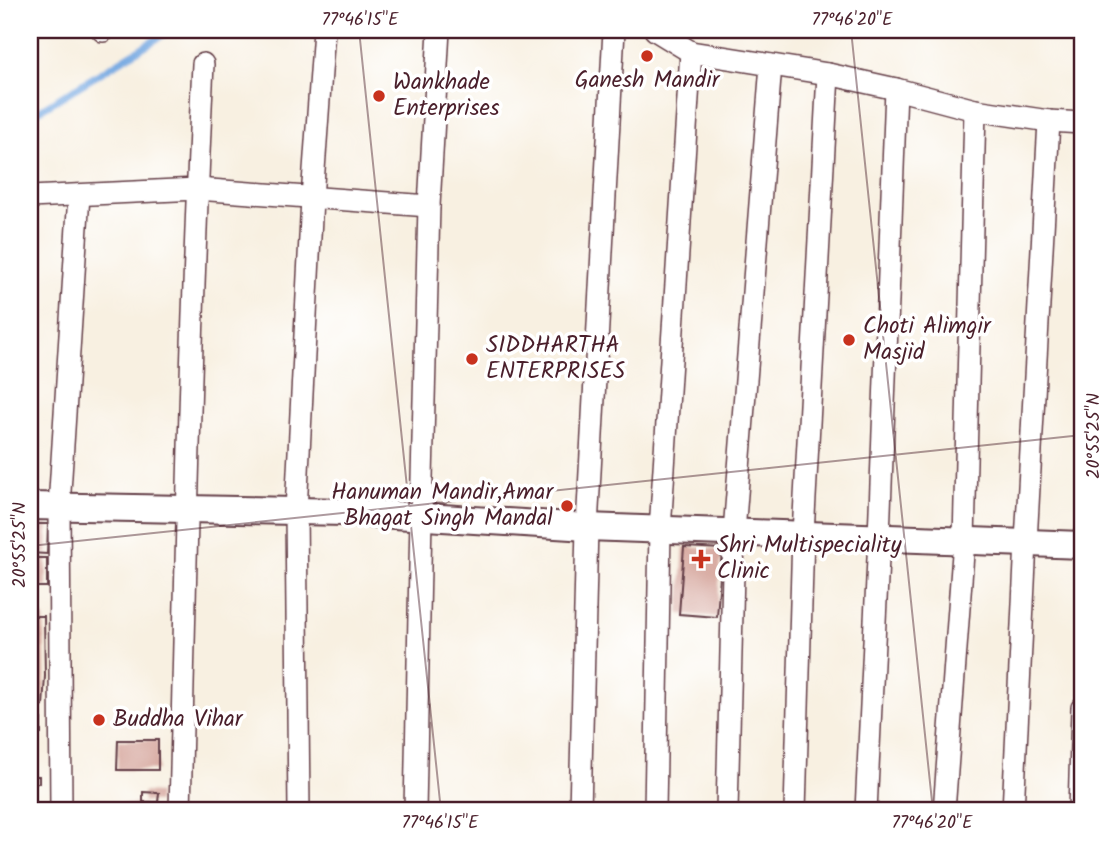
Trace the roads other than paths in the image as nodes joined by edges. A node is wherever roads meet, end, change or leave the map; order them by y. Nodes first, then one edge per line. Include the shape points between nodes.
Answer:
1 (324, 30) edge
2 (439, 30) edge
3 (614, 30) edge
4 (655, 30) edge
5 (691, 52) junction
6 (203, 64) dead end
7 (771, 65) junction
8 (828, 74) junction
9 (896, 89) junction
10 (975, 110) junction
11 (1049, 121) junction
12 (1082, 123) edge
13 (197, 189) junction
14 (79, 195) junction
15 (30, 197) edge
16 (312, 198) junction
17 (429, 206) junction
18 (30, 506) edge
19 (59, 507) junction
20 (187, 509) junction
21 (296, 511) junction
22 (421, 517) junction
23 (587, 527) junction
24 (660, 530) junction
25 (734, 532) junction
26 (803, 534) junction
27 (879, 537) junction
28 (964, 540) junction
29 (1026, 542) junction
30 (1082, 545) edge
31 (1082, 708) edge
32 (61, 811) edge
33 (180, 811) edge
34 (299, 811) edge
35 (415, 811) edge
36 (580, 811) edge
37 (654, 811) edge
38 (727, 811) edge
39 (795, 811) edge
40 (866, 811) edge
41 (944, 811) edge
42 (1013, 811) edge
43 (1079, 811) edge

1 - 16 street
2 - 17 street
3 - 23 street
4 - 5 street
5 - 7 street
5 - 24 street
6 - 13 street
7 - 8 street
7 - 25 street
8 - 9 street
8 - 26 street
9 - 10 street
9 - 27 street
10 - 11 street
10 - 28 street
11 - 12 street
11 - 29 street
13 - 14 street
13 - 16 street
13 - 20 street
14 - 15 street
14 - 19 street
16 - 17 street
16 - 21 street
17 - 22 street
18 - 19 street
19 - 20 street
19 - 32 street
20 - 21 street
20 - 33 street
21 - 22 street
21 - 34 street
22 - 23 street
22 - 35 street
23 - 24 street
23 - 36 street
24 - 25 street
24 - 37 street
25 - 26 street
25 - 38 street
26 - 27 street
26 - 39 street
27 - 28 street
27 - 40 street
28 - 29 street
28 - 41 street
29 - 30 street
29 - 42 street
31 - 43 street

